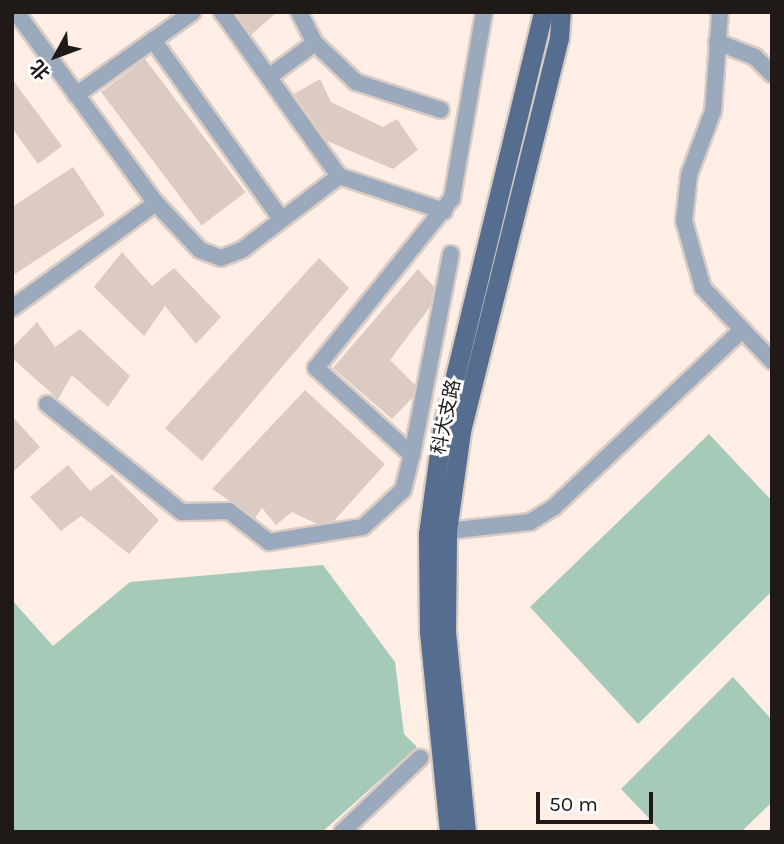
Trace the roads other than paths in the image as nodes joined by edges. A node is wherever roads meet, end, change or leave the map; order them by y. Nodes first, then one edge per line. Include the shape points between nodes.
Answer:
1 (16, 12) edge
2 (193, 12) edge
3 (222, 12) edge
4 (299, 12) edge
5 (484, 12) edge
6 (543, 12) edge
7 (561, 12) edge
8 (720, 12) edge
9 (153, 40) junction
10 (718, 42) junction
11 (315, 43) junction
12 (772, 74) edge
13 (270, 76) junction
14 (76, 95) junction
15 (441, 110) dead end
16 (339, 176) junction
17 (156, 203) junction
18 (444, 211) junction
19 (282, 220) junction
20 (451, 254) dead end
21 (14, 304) edge
22 (742, 330) junction
23 (772, 360) edge
24 (47, 404) dead end
25 (412, 455) junction
26 (437, 532) junction
27 (420, 758) dead end
28 (342, 832) edge
29 (449, 832) edge
30 (466, 832) edge

1 - 14 street
2 - 9 street
3 - 13 street
4 - 11 street
5 - 18 street via 452,198
6 - 26 main road, 科大支路 via 442,430
7 - 26 main road, 科大支路 via 559,38
8 - 10 street
9 - 14 street
9 - 19 street
10 - 12 street via 755,57
10 - 22 street via 713,111 689,175 684,221 703,288
11 - 13 street
11 - 15 street via 356,82
13 - 16 street
14 - 17 street
16 - 18 street
16 - 19 street
17 - 19 street via 200,250 221,258 242,250
17 - 21 street
18 - 25 street via 316,368
20 - 25 street
22 - 23 street
22 - 26 street via 554,507 530,522
24 - 25 street via 182,512 229,511 269,542 363,527 403,490
26 - 29 main road, 科大支路 via 429,632
26 - 30 main road, 科大支路
27 - 28 street

